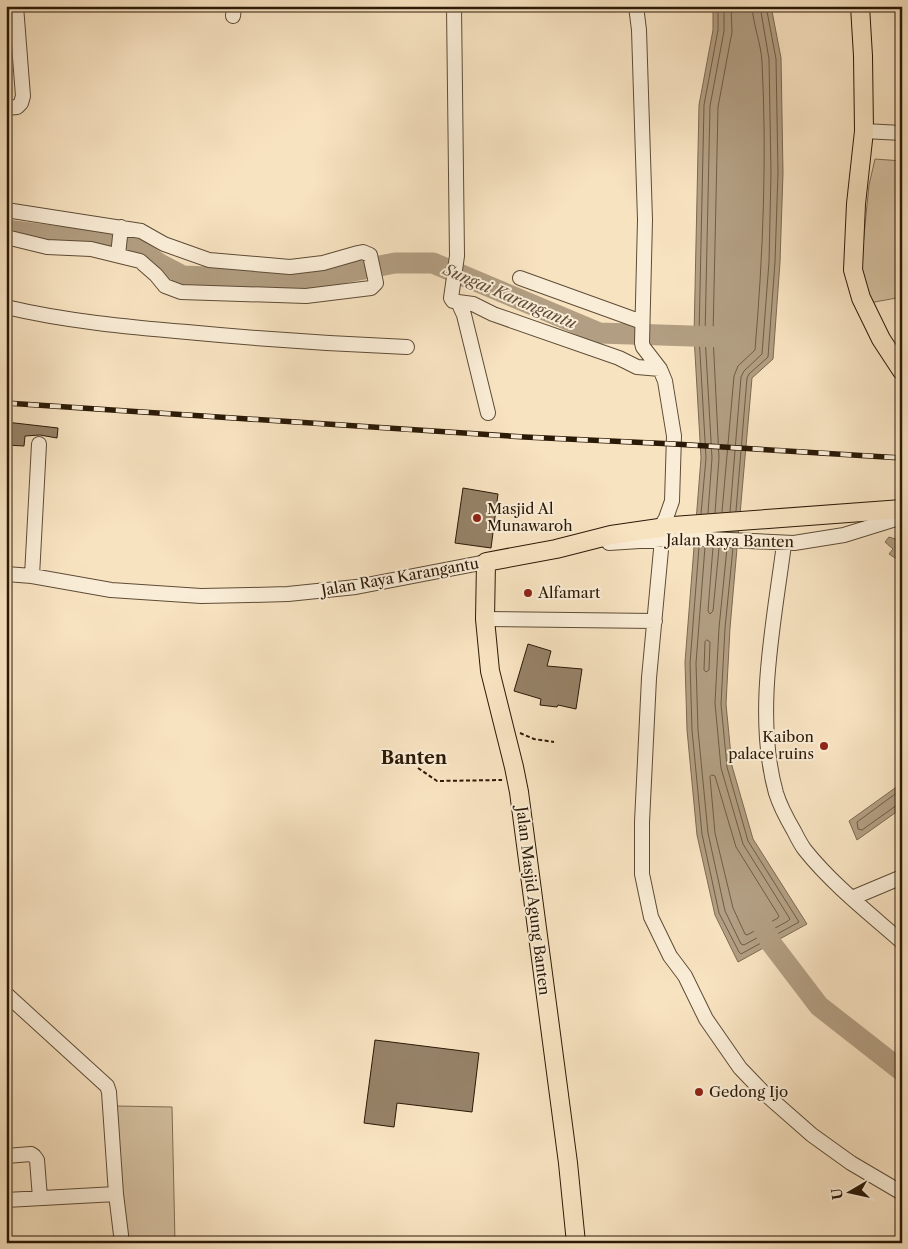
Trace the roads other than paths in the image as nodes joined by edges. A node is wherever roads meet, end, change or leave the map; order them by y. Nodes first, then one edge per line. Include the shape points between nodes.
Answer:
1 (16, 6) edge
2 (454, 6) edge
3 (636, 6) edge
4 (860, 6) edge
5 (6, 108) edge
6 (864, 132) junction
7 (899, 133) edge
8 (6, 210) edge
9 (121, 230) junction
10 (6, 237) edge
11 (119, 252) junction
12 (520, 278) dead end
13 (458, 302) junction
14 (6, 307) edge
15 (642, 324) junction
16 (407, 347) dead end
17 (660, 369) junction
18 (902, 371) edge
19 (488, 413) dead end
20 (39, 444) dead end
21 (902, 509) edge
22 (902, 517) edge
23 (762, 519) joint
24 (685, 532) junction
25 (661, 534) junction
26 (784, 544) junction
27 (486, 562) junction
28 (6, 574) edge
29 (32, 576) junction
30 (485, 619) junction
31 (655, 621) junction
32 (902, 877) edge
33 (852, 898) junction
34 (902, 942) edge
35 (6, 994) edge
36 (6, 1156) edge
37 (902, 1193) edge
38 (116, 1194) junction
39 (40, 1198) junction
40 (6, 1200) edge
41 (122, 1243) edge
42 (576, 1243) edge

1 - 5 street via 22,96 17,107
2 - 13 street via 457,256 451,299
3 - 15 street via 645,220
4 - 6 main road
6 - 7 street
6 - 18 main road via 853,270 861,298 881,339
8 - 9 street
9 - 11 street
9 - 11 street via 141,231 164,244 209,260 290,267 323,263 363,252 370,255 376,285 306,296 181,292 165,286 140,261
10 - 11 street via 47,247
12 - 15 street
13 - 17 street via 473,304 637,367
13 - 19 street
14 - 16 street via 135,328 294,342
15 - 17 street via 643,347
17 - 25 street via 665,381 674,444 672,501
20 - 29 street
21 - 23 main road, Jalan Raya Banten
22 - 26 street, Jalan Raya Banten via 844,535
23 - 24 main road, Jalan Raya Karangantu
24 - 25 main road, Jalan Raya Karangantu
24 - 26 street, Jalan Raya Banten
25 - 27 main road, Jalan Raya Karangantu via 611,536
25 - 31 street
26 - 33 street via 766,718 776,793 804,849
27 - 29 street, Jalan Raya Karangantu via 356,587 288,594 201,596 111,590
27 - 30 main road, Jalan Masjid Agung Banten
28 - 29 street, Jalan Raya Karangantu
30 - 31 street
30 - 42 main road, Jalan Masjid Agung Banten via 493,690 517,780
31 - 37 street via 649,678 642,848 642,874 651,917 706,1019 740,1068 812,1135
32 - 33 street
33 - 34 street
35 - 38 street via 107,1086
36 - 39 street via 34,1156
38 - 39 street
38 - 41 street
39 - 40 street

